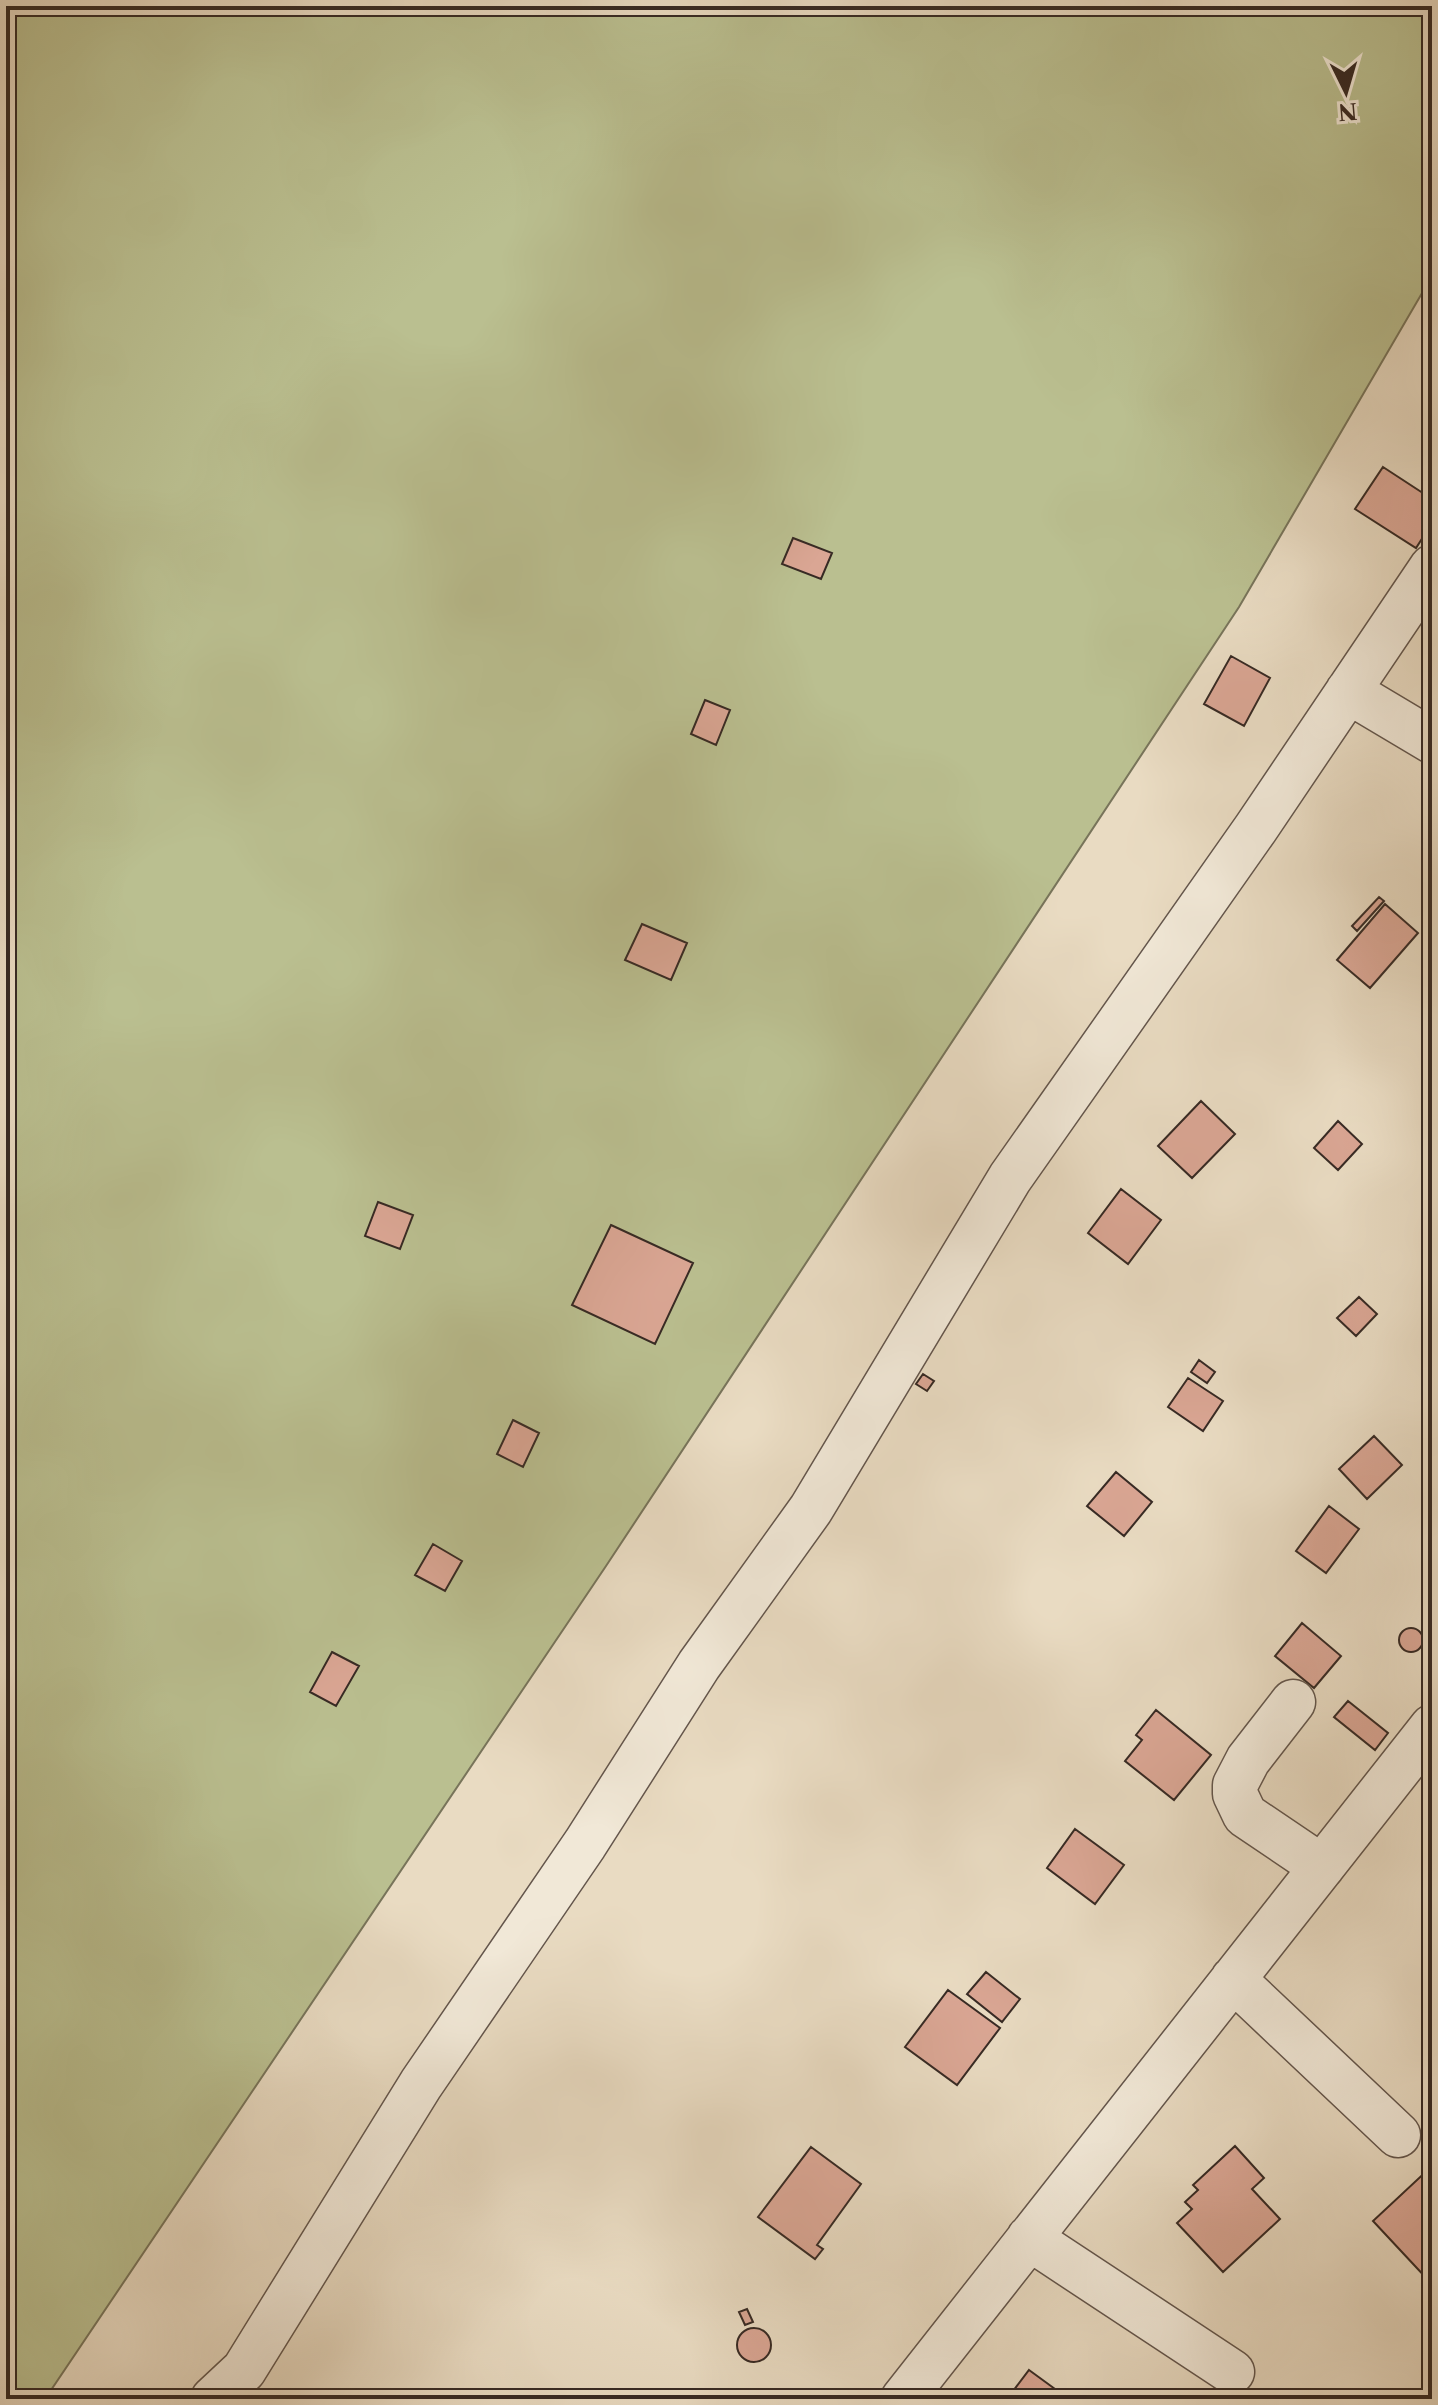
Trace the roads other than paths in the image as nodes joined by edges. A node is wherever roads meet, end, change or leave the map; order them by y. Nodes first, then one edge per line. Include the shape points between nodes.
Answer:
1 (1432, 567) edge
2 (1348, 691) junction
3 (1432, 741) edge
4 (1293, 1702) dead end
5 (1424, 1755) edge
6 (1322, 1867) junction
7 (1233, 1979) junction
8 (1398, 2135) dead end
9 (1029, 2238) junction
10 (1232, 2372) dead end
11 (213, 2399) edge
12 (903, 2399) edge

1 - 2 street
2 - 3 street
2 - 11 street via 1010,1178 811,1509 699,1665 421,2084 244,2370
4 - 6 street via 1248,1760 1235,1794 1245,1815
5 - 6 street
6 - 7 street
7 - 8 street
7 - 9 street
9 - 10 street
9 - 12 street

